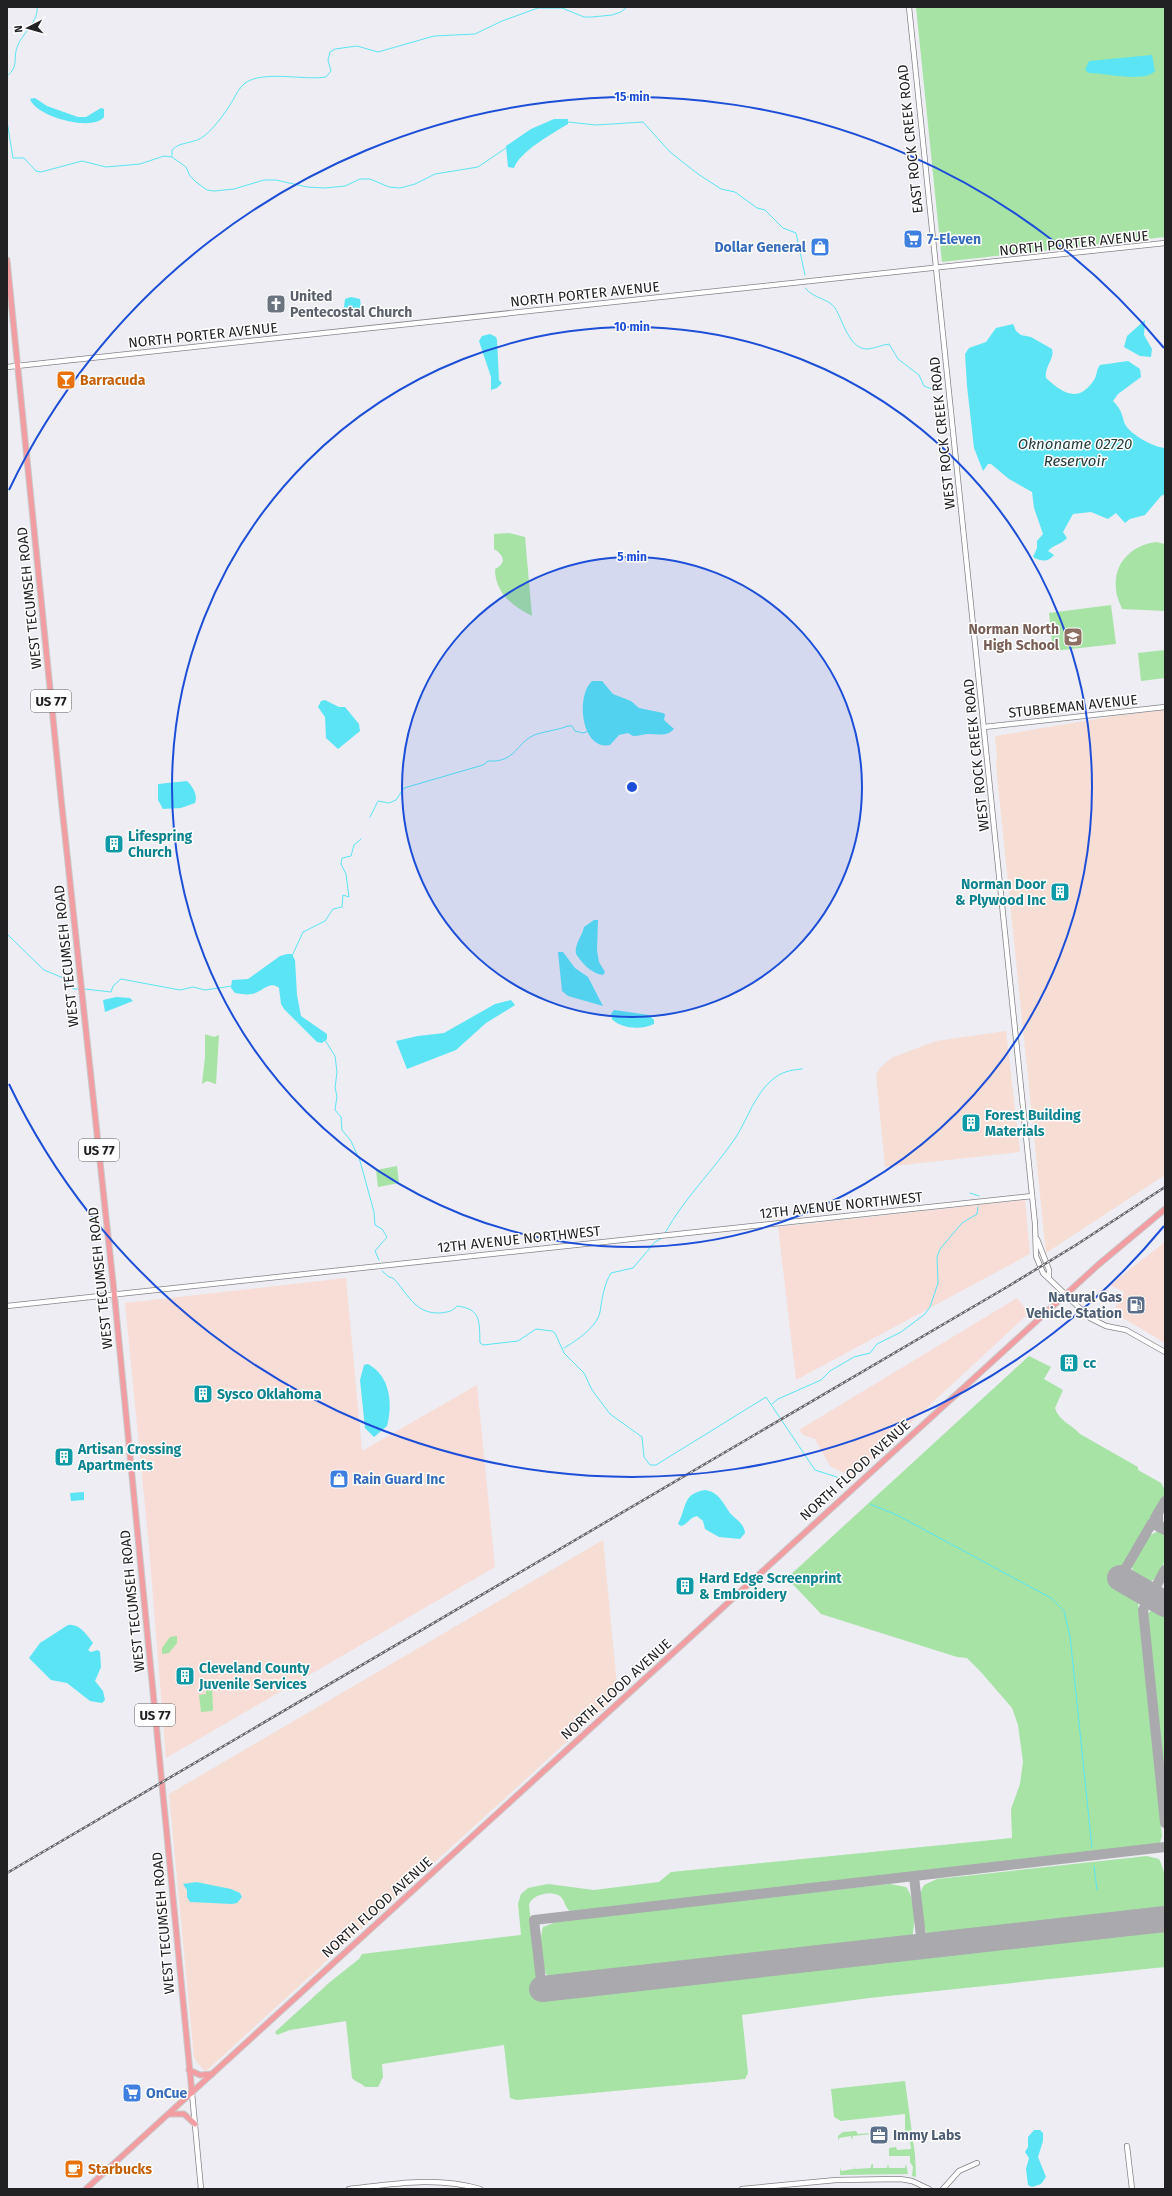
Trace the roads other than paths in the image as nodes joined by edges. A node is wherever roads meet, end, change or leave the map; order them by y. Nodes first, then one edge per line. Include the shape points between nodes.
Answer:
1 (909, 7) edge
2 (1165, 243) edge
3 (7, 260) edge
4 (935, 269) junction
5 (18, 366) junction
6 (7, 367) edge
7 (1165, 707) edge
8 (984, 726) junction
9 (1032, 1196) junction
10 (1165, 1209) edge
11 (114, 1293) junction
12 (1065, 1296) junction
13 (7, 1306) edge
14 (1165, 1352) edge
15 (189, 2070) junction
16 (212, 2074) junction
17 (192, 2093) junction
18 (169, 2114) junction
19 (195, 2124) junction
20 (1127, 2146) dead end
21 (977, 2163) dead end
22 (951, 2182) junction
23 (926, 2188) edge
24 (86, 2189) edge
25 (201, 2189) edge
26 (349, 2189) edge
27 (480, 2189) edge
28 (742, 2189) edge
29 (943, 2189) edge
30 (949, 2189) edge
31 (1132, 2189) edge

1 - 4 main road, EAST ROCK CREEK ROAD
2 - 4 main road, NORTH PORTER AVENUE
3 - 5 main road, US 77
4 - 5 main road, NORTH PORTER AVENUE
4 - 8 main road, WEST ROCK CREEK ROAD
5 - 6 main road, NORTH PORTER AVENUE
5 - 11 main road, WEST TECUMSEH ROAD / US 77
7 - 8 main road, STUBBEMAN AVENUE
8 - 9 main road, WEST ROCK CREEK ROAD
9 - 11 main road, 12TH AVENUE NORTHWEST
9 - 12 main road, WEST ROCK CREEK ROAD via 1038,1262 1043,1273
10 - 12 main road, NORTH FLOOD AVENUE via 1112,1252
11 - 13 main road, 12TH AVENUE NORTHWEST
11 - 15 main road, WEST TECUMSEH ROAD / US 77
12 - 14 main road, WEST ROCK CREEK ROAD via 1096,1322 1126,1330
12 - 16 main road, NORTH FLOOD AVENUE
15 - 16 main road via 200,2075
15 - 17 main road, WEST TECUMSEH ROAD / US 77
16 - 17 main road, NORTH FLOOD AVENUE
17 - 18 main road, NORTH FLOOD AVENUE
17 - 19 main road, WEST TECUMSEH ROAD
18 - 19 main road via 183,2114
18 - 24 main road, NORTH FLOOD AVENUE
19 - 25 main road, WEST TECUMSEH ROAD
20 - 31 main road
21 - 22 main road via 959,2171
22 - 29 main road
22 - 30 main road
23 - 28 main road via 912,2180 900,2179 822,2181
26 - 27 main road via 433,2181

